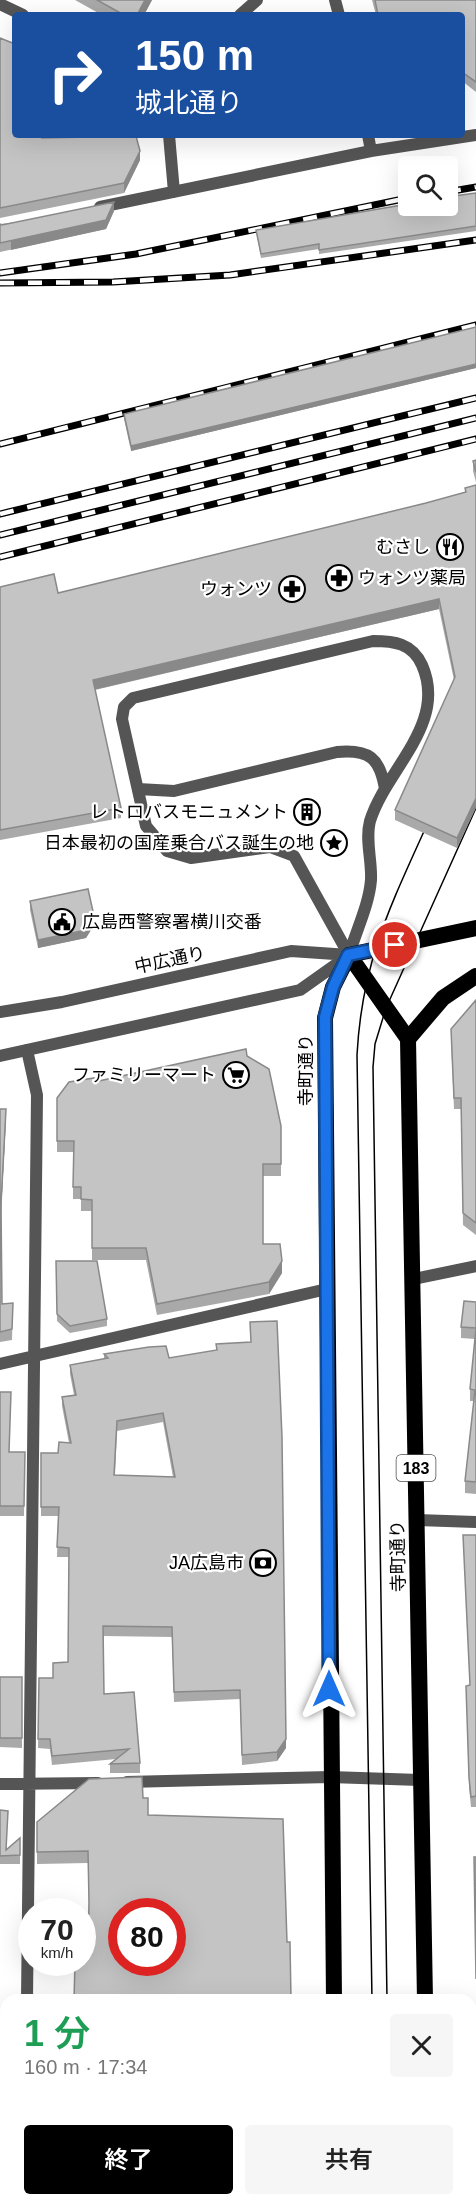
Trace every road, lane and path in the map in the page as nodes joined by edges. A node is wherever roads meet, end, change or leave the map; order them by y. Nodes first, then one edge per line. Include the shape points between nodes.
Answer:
1 (257, 0) edge
2 (2, 3) edge
3 (18, 12) edge
4 (243, 12) edge
5 (169, 138) edge
6 (369, 138) edge
7 (456, 138) edge
8 (371, 151) junction
9 (174, 192) junction
10 (81, 210) edge
11 (138, 789) junction
12 (385, 789) junction
13 (476, 928) edge
14 (348, 955) junction
15 (476, 976) edge
16 (0, 1012) edge
17 (408, 1039) junction
18 (27, 1050) junction
19 (0, 1056) edge
20 (476, 1266) edge
21 (414, 1279) junction
22 (327, 1289) junction
23 (33, 1356) junction
24 (0, 1364) edge
25 (417, 1520) junction
26 (476, 1522) edge
27 (330, 1777) junction
28 (420, 1780) junction
29 (0, 1784) edge
30 (29, 1785) junction
31 (27, 1994) edge
32 (334, 1994) edge
33 (425, 1994) edge

1 - 4 street
2 - 3 street
5 - 9 street
6 - 8 street
7 - 8 street
8 - 9 street
9 - 10 street
11 - 12 street via 174,791 355,750 370,755 377,763
11 - 12 street via 122,720 124,707 133,698 373,641 394,641 409,647 420,661 427,703 411,748
11 - 14 street via 146,826 167,851 191,858 270,847 294,856
12 - 14 street via 369,826 370,892
13 - 14 highway
14 - 16 street, 中広通り via 291,951
14 - 17 highway
14 - 18 street via 300,990
14 - 22 highway, 寺町通り via 325,1017
15 - 17 highway via 442,998
17 - 21 highway, 寺町通り / 183
18 - 19 street
18 - 23 street via 37,1095
20 - 21 street
21 - 25 highway, 寺町通り / 183
22 - 23 street
22 - 27 highway, 寺町通り
23 - 24 street
23 - 30 street
25 - 26 street
25 - 28 highway, 寺町通り / 183
27 - 28 street
27 - 30 street
27 - 32 highway, 寺町通り
28 - 33 highway, 寺町通り / 183
29 - 30 street
30 - 31 street

